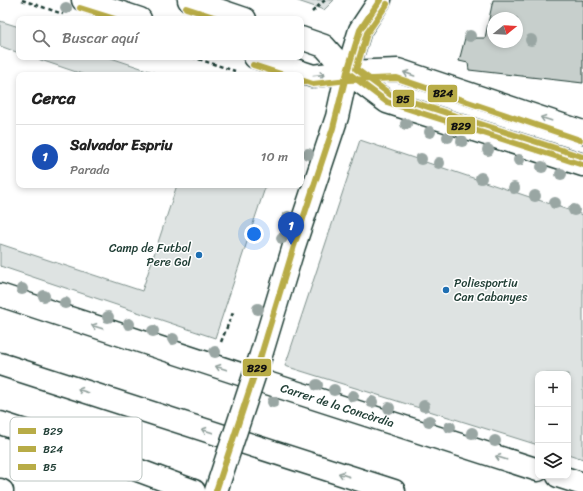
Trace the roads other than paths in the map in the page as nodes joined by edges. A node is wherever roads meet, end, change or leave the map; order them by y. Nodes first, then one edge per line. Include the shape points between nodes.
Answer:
1 (83, 0) edge
2 (189, 0) edge
3 (380, 0) edge
4 (131, 16) edge
5 (236, 16) edge
6 (304, 39) edge
7 (264, 60) edge
8 (301, 72) edge
9 (347, 72) junction
10 (304, 73) edge
11 (583, 132) edge
12 (583, 165) edge
13 (0, 295) edge
14 (0, 364) edge
15 (0, 423) edge
16 (10, 426) edge
17 (0, 436) edge
18 (10, 438) edge
19 (535, 469) edge
20 (142, 472) edge
21 (567, 479) edge
22 (583, 484) edge
23 (194, 491) edge
24 (216, 491) edge
25 (394, 491) edge

1 - 4 main road
2 - 5 main road
3 - 9 main road via 360,30
6 - 9 main road via 324,46
7 -> 8 main road
10 -> 9 main road via 313,76
11 -> 9 main road via 398,70
9 - 12 main road via 387,102
9 - 24 main road, bridge via 337,117
19 -> 13 main road, Carrer de la Concòrdia
25 -> 14 main road
15 - 16 main road
17 - 18 main road
20 - 23 main road
21 - 22 main road

